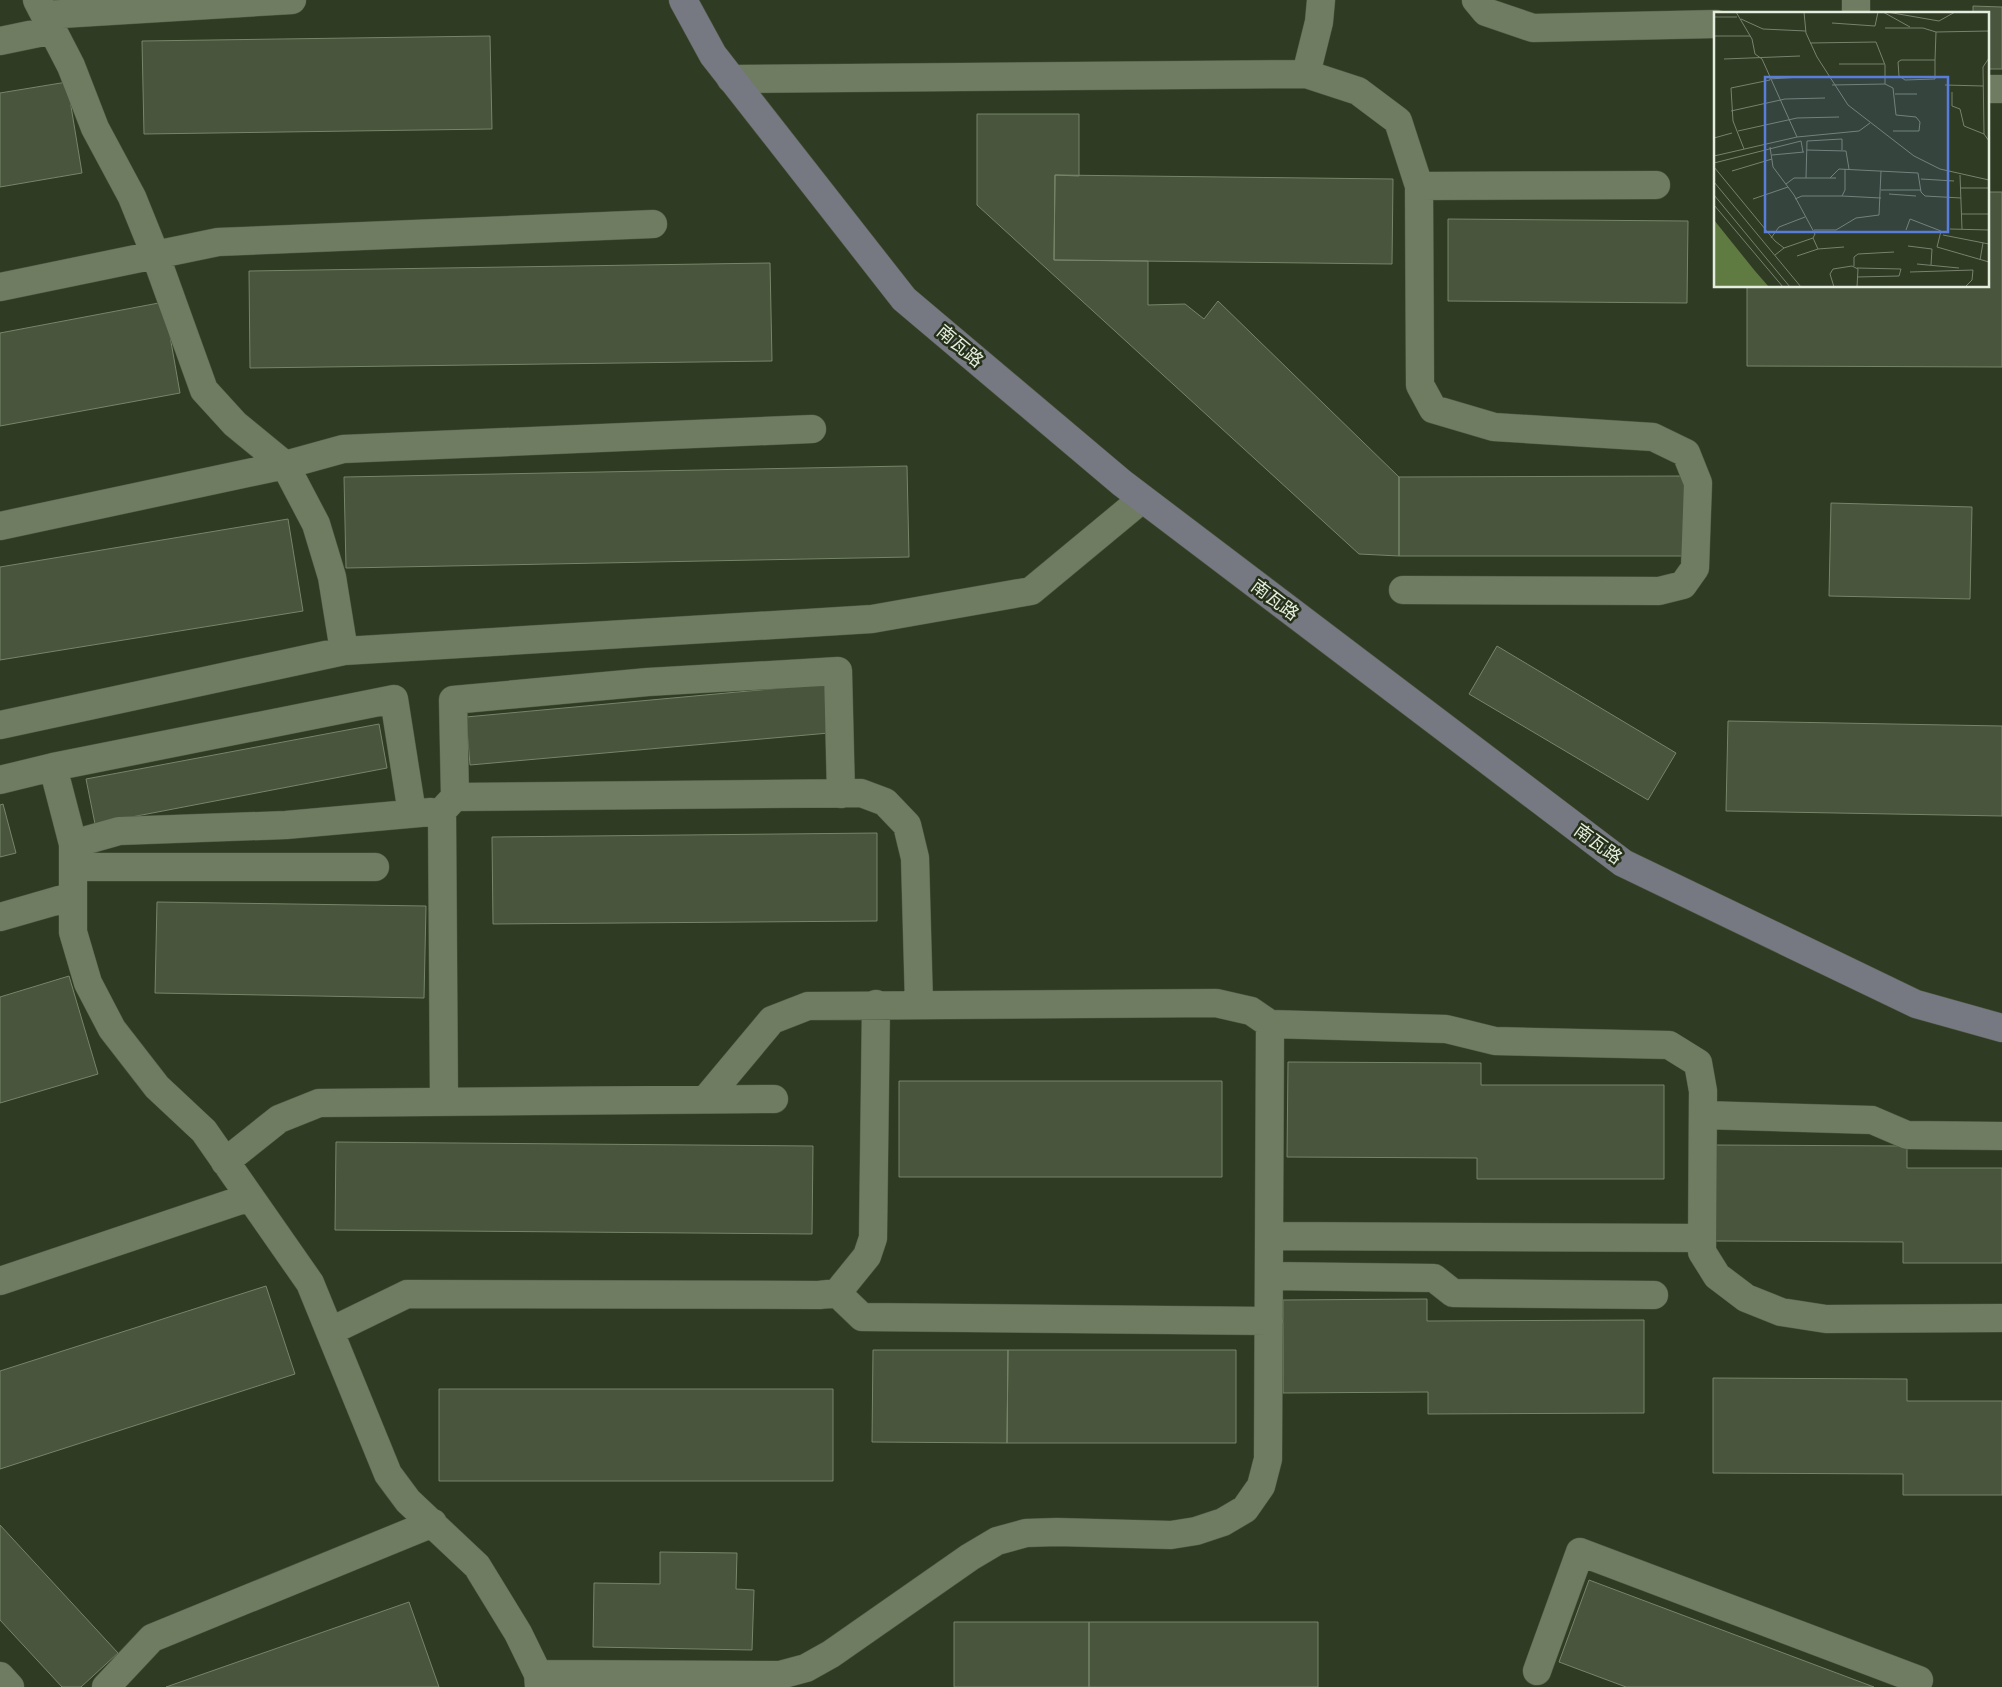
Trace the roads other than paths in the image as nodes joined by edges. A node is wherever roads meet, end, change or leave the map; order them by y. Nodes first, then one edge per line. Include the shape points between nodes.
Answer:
1 (292, 0) edge
2 (683, 0) edge
3 (1320, 0) edge
4 (1476, 0) edge
5 (45, 15) edge
6 (1714, 24) edge
7 (0, 41) edge
8 (1306, 74) junction
9 (732, 79) junction
10 (1656, 185) dead end
11 (1419, 186) junction
12 (653, 224) dead end
13 (156, 254) junction
14 (0, 287) edge
15 (812, 429) dead end
16 (285, 465) junction
17 (1142, 499) junction
18 (0, 526) edge
19 (1403, 590) dead end
20 (344, 651) junction
21 (0, 725) edge
22 (53, 767) junction
23 (0, 780) edge
24 (841, 794) junction
25 (449, 804) junction
26 (412, 813) junction
27 (73, 856) junction
28 (375, 868) dead end
29 (73, 896) junction
30 (0, 917) edge
31 (876, 1004) junction
32 (919, 1004) junction
33 (1270, 1024) junction
34 (2002, 1028) edge
35 (706, 1099) junction
36 (774, 1099) dead end
37 (444, 1102) junction
38 (1703, 1115) junction
39 (2002, 1136) edge
40 (226, 1162) junction
41 (250, 1198) junction
42 (1269, 1236) junction
43 (1702, 1238) junction
44 (1269, 1276) junction
45 (0, 1282) edge
46 (837, 1293) junction
47 (1654, 1295) dead end
48 (2002, 1318) edge
49 (1269, 1321) junction
50 (330, 1331) junction
51 (433, 1524) junction
52 (1537, 1671) dead end
53 (0, 1676) edge
54 (539, 1680) edge
55 (10, 1687) edge
56 (106, 1687) edge
57 (1916, 1687) edge

1 - 5 street
2 - 9 street, 南瓦路 via 713,55
3 - 8 street via 1319,22
4 - 6 street via 1486,12 1533,28
5 - 7 street
5 - 13 street via 71,66 94,128 132,197
8 - 9 street
8 - 11 street via 1358,91 1398,121
9 - 17 street, 南瓦路 via 904,299
10 - 11 street
11 - 19 street via 1420,385 1433,409 1494,427 1653,437 1686,453 1698,483 1695,568 1682,585 1659,591
12 - 13 street via 218,242
13 - 14 street
13 - 16 street via 204,390 235,424
15 - 16 street via 343,449
16 - 18 street
16 - 20 street via 316,524 332,577
17 - 20 street via 1031,591 872,619
17 - 34 street, 南瓦路 via 1623,864 1916,1004
20 - 21 street
22 - 23 street
22 - 26 street via 394,699
22 - 27 street
24 - 25 street
24 - 25 street via 838,671 648,682 453,700
24 - 32 street via 861,793 885,802 907,825 915,858
25 - 26 street
25 - 37 street
26 - 27 street via 286,825 119,831
27 - 28 street
27 - 29 street
29 - 30 street
29 - 40 street via 75,940 88,983 112,1029 158,1087 204,1131
31 - 32 street
31 - 35 street via 808,1006 772,1020
31 - 46 street via 873,1238 867,1256
32 - 33 street via 1216,1003 1251,1011
33 - 38 street via 1446,1029 1495,1041 1669,1045 1698,1062
33 - 42 street
35 - 36 street
35 - 37 street
37 - 40 street via 319,1103 279,1119
38 - 39 street via 1872,1120 1907,1135
38 - 43 street
40 - 41 street
41 - 45 street
41 - 50 street via 310,1283
42 - 43 street
42 - 44 street
43 - 48 street via 1702,1252 1717,1276 1746,1298 1781,1312 1826,1319
44 - 47 street via 1434,1278 1453,1293
44 - 49 street
46 - 49 street via 862,1317
46 - 50 street via 407,1294
49 - 54 street via 1268,1459 1261,1486 1244,1510 1223,1522 1171,1535 1057,1532 1026,1534 997,1541 831,1654 806,1668 780,1675
50 - 51 street via 388,1474 408,1501
51 - 54 street via 477,1566 518,1633
51 - 56 street via 152,1638
52 - 57 street via 1580,1552 1919,1680
53 - 55 street

